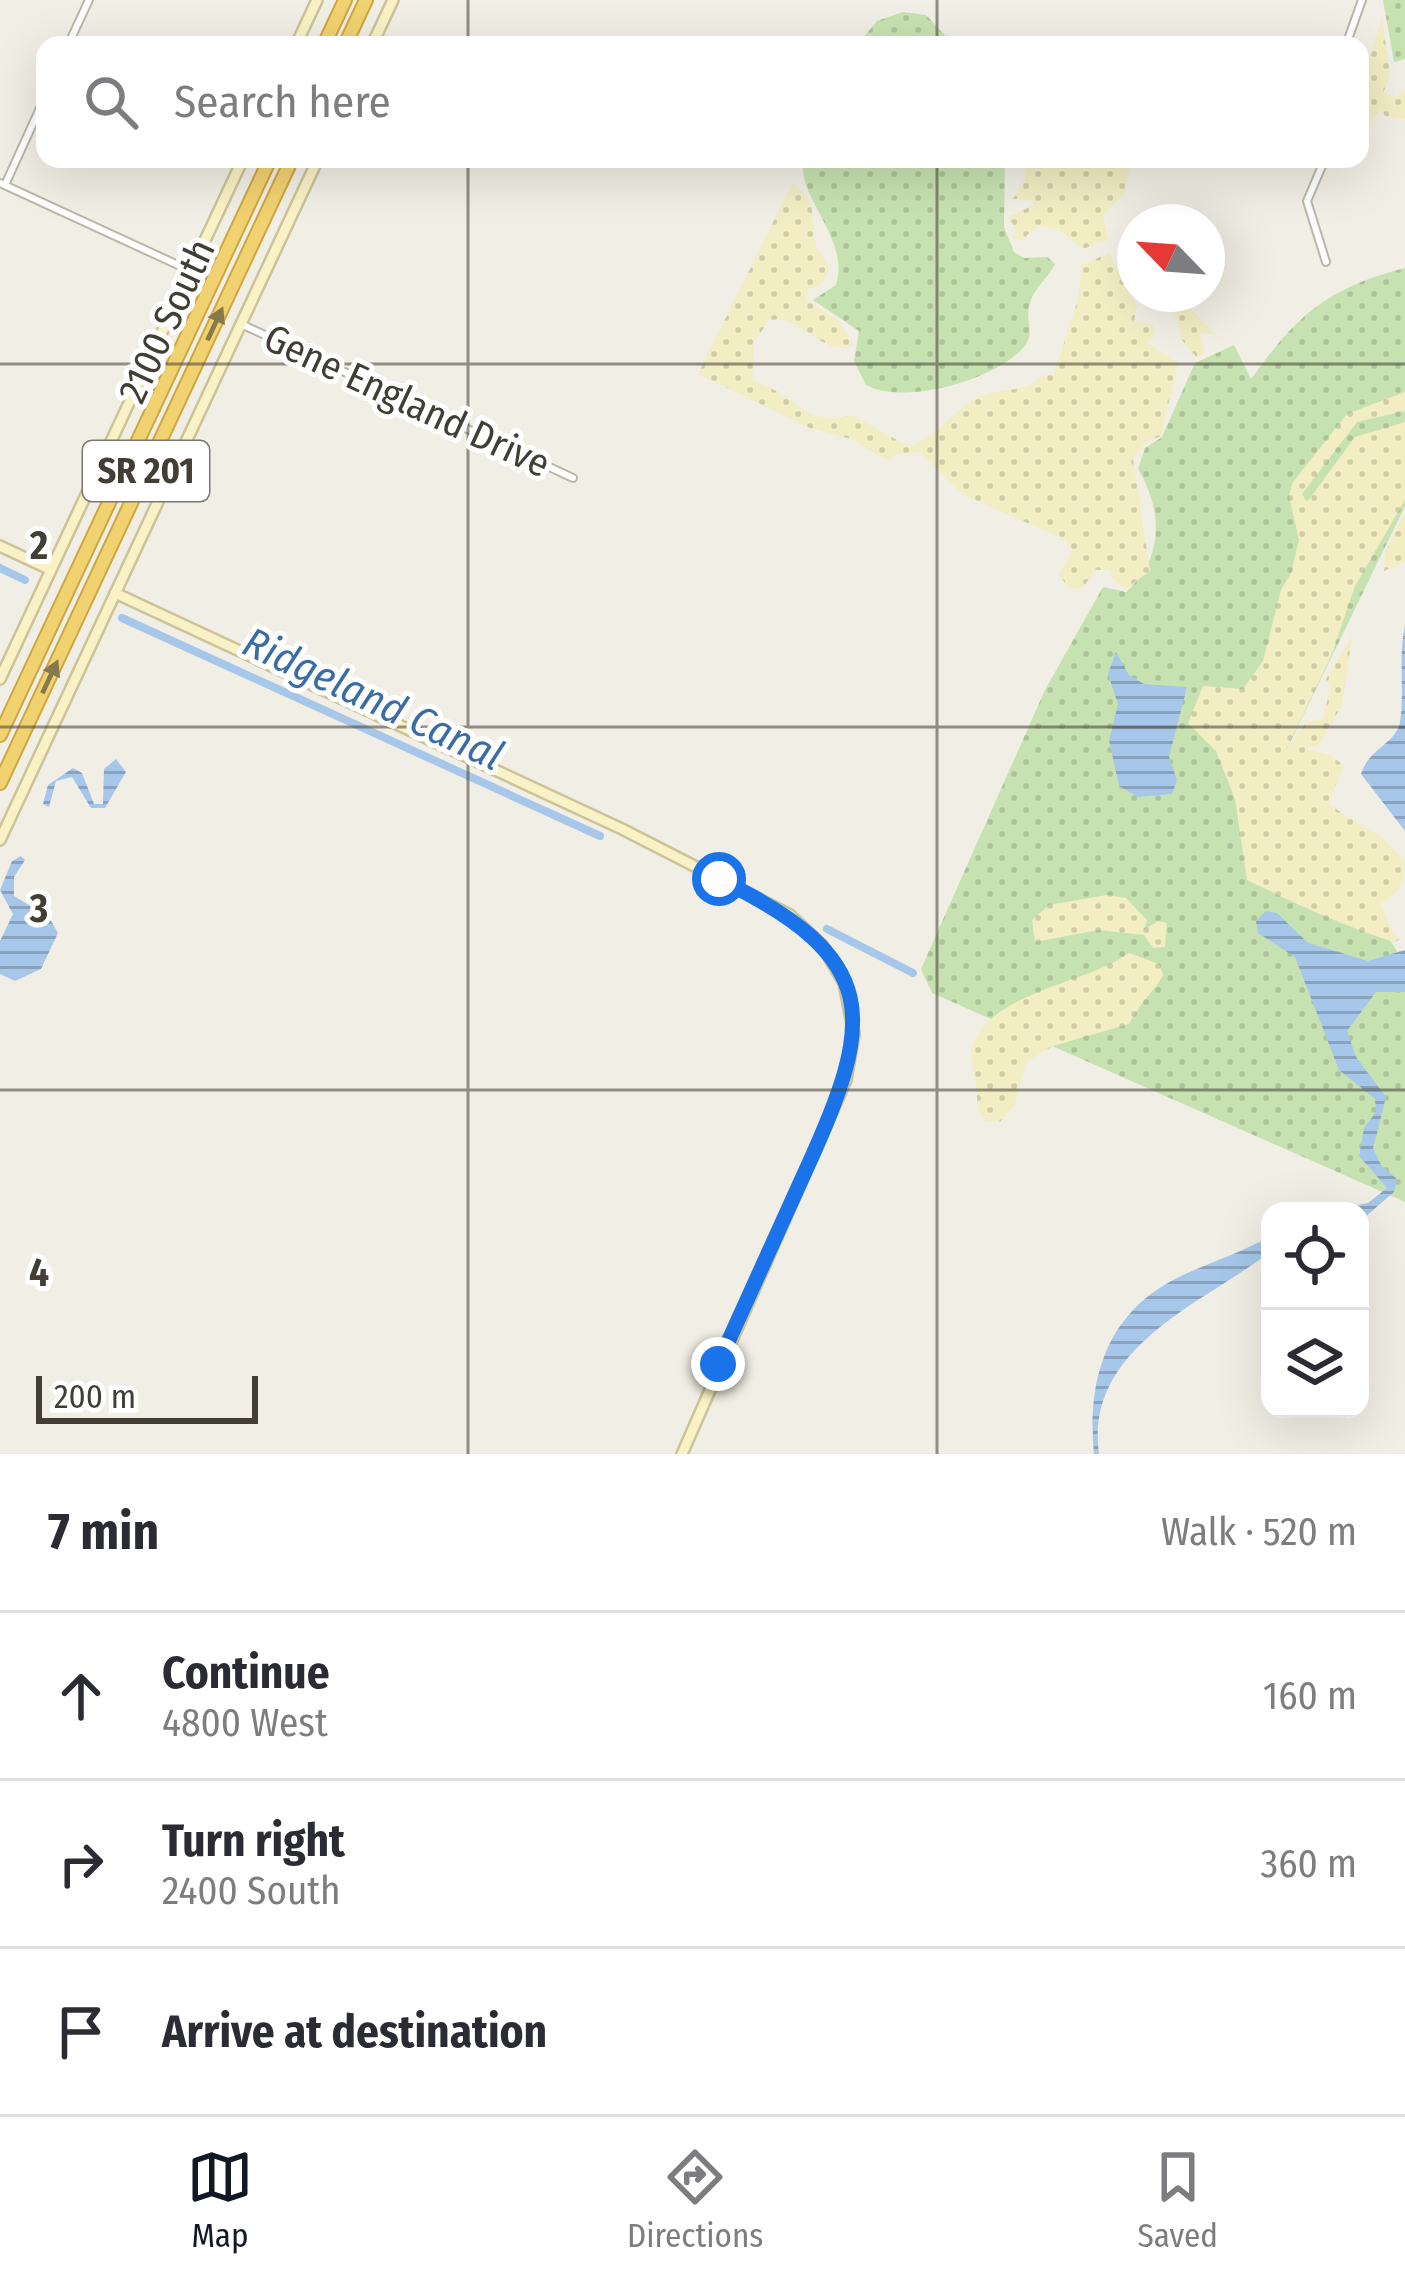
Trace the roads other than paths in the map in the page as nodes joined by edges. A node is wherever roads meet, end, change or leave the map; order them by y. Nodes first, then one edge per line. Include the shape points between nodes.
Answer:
1 (89, 0) edge
2 (317, 0) edge
3 (345, 0) edge
4 (366, 0) edge
5 (393, 0) edge
6 (1362, 0) edge
7 (72, 36) edge
8 (300, 36) edge
9 (328, 36) edge
10 (349, 36) edge
11 (375, 36) edge
12 (1349, 36) edge
13 (36, 115) edge
14 (239, 168) edge
15 (266, 168) edge
16 (288, 168) edge
17 (314, 168) edge
18 (1321, 168) edge
19 (2, 184) edge
20 (1326, 262) dead end
21 (191, 271) junction
22 (241, 324) junction
23 (573, 478) dead end
24 (0, 546) edge
25 (51, 570) junction
26 (115, 593) junction
27 (0, 680) edge
28 (0, 735) edge
29 (0, 783) edge
30 (0, 840) edge
31 (682, 1454) edge

1 - 7 street
2 - 8 street
3 - 9 highway
4 - 10 highway
5 - 11 street
6 - 12 street
13 - 19 street
14 - 21 street, 2100 South
15 - 28 highway, SR 201
29 -> 16 highway, SR 201
17 - 22 street
18 - 20 street via 1307,205
19 - 21 street
21 - 25 street, 2100 South
22 - 23 street, Gene England Drive
22 - 26 street
24 - 25 street
25 - 27 street, 2100 South
26 - 30 street
26 - 31 street via 622,829 781,910 822,945 847,993 854,1045 846,1080

